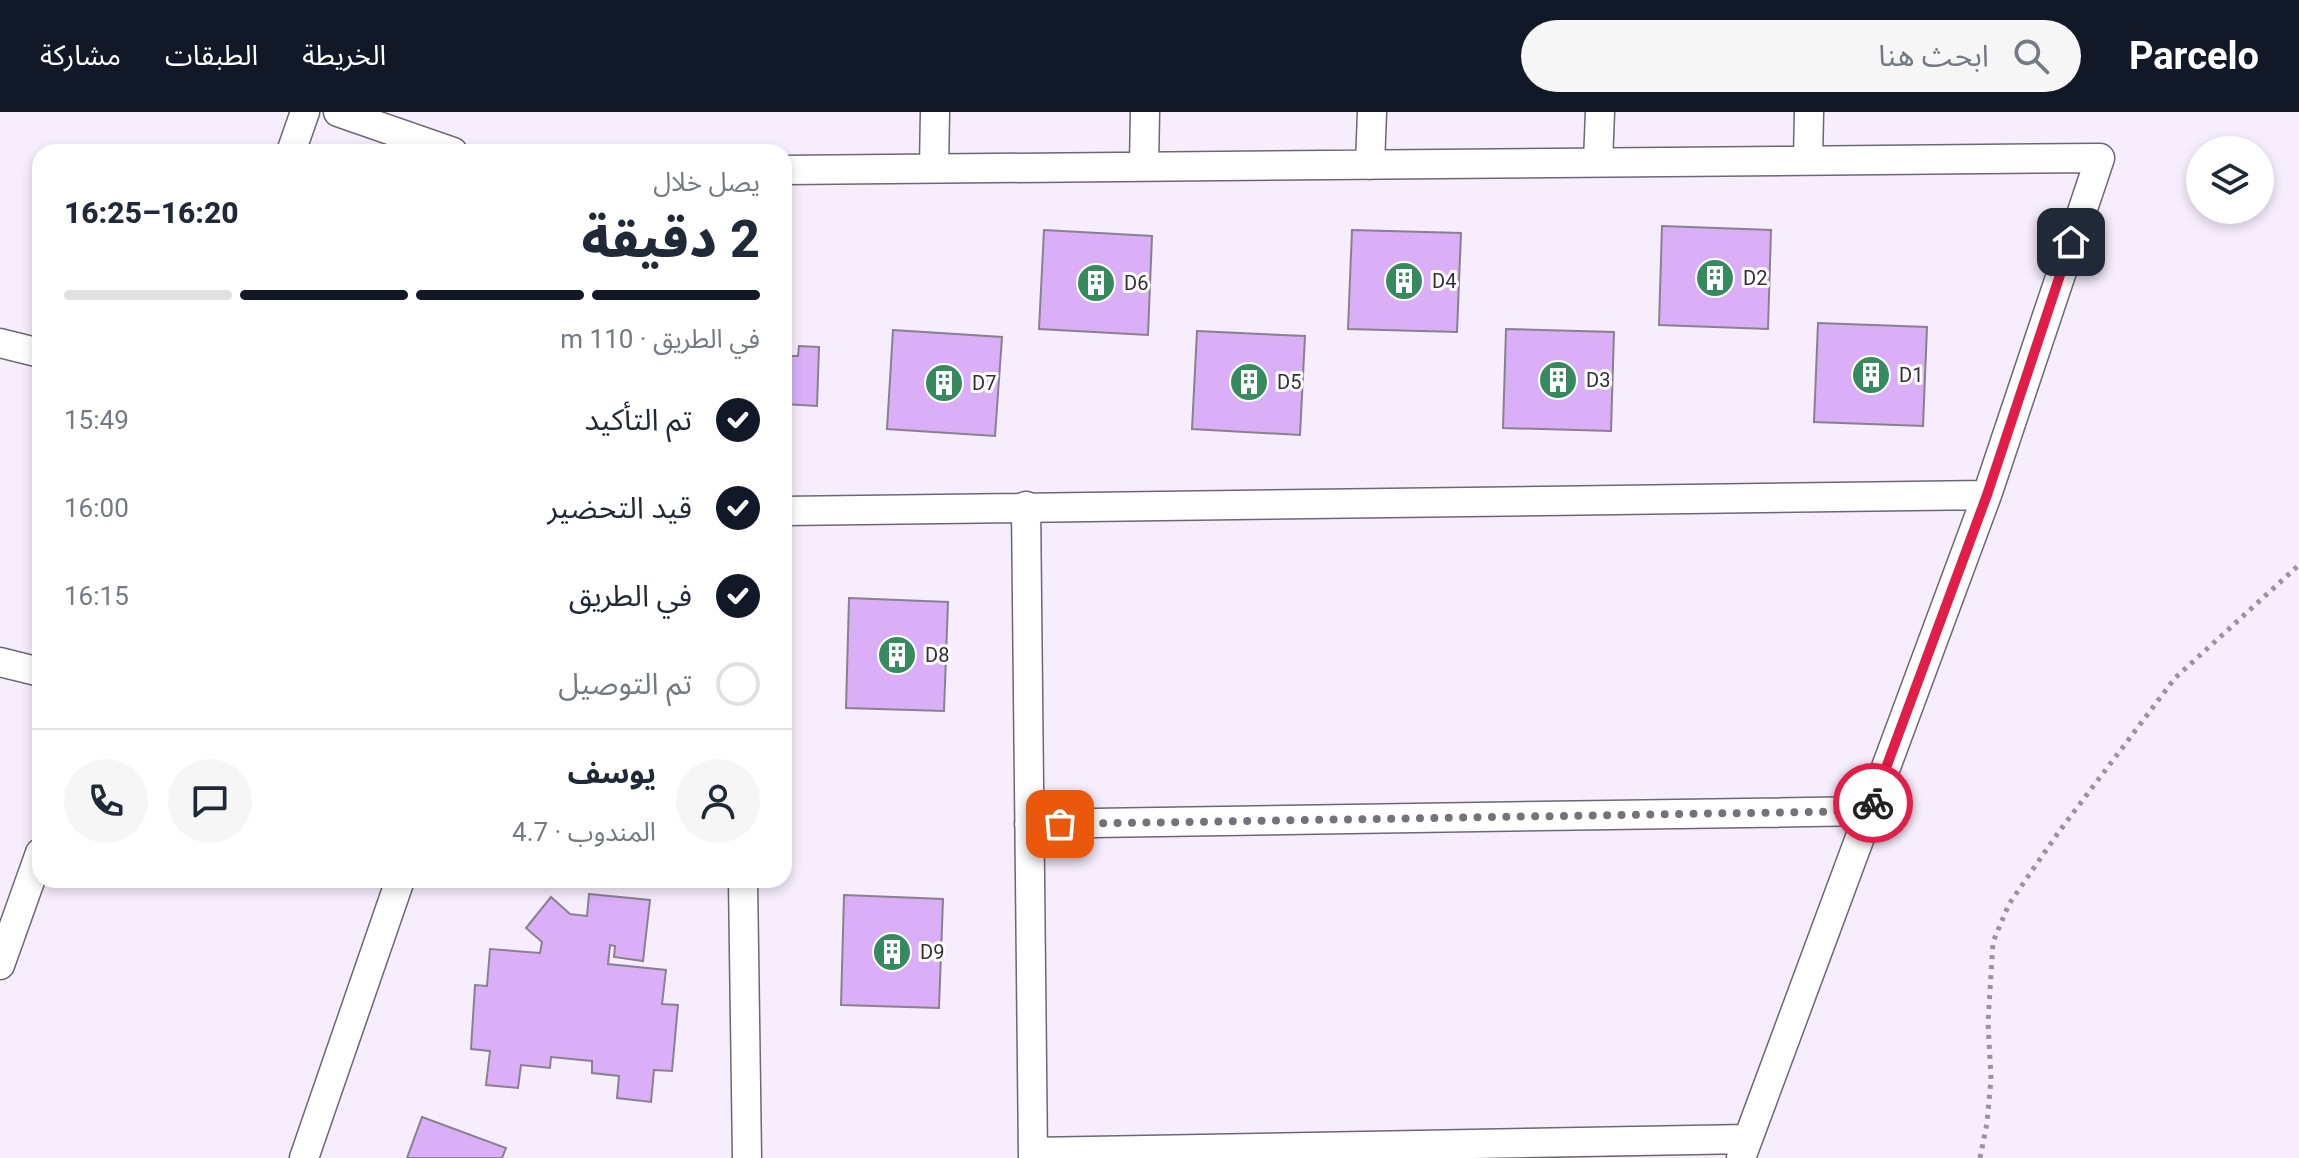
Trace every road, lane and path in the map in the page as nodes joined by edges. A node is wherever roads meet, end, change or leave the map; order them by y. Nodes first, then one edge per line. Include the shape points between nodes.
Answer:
1 (305, 112) edge
2 (338, 112) edge
3 (935, 112) edge
4 (1145, 112) edge
5 (1372, 112) edge
6 (1600, 112) edge
7 (1809, 112) edge
8 (294, 144) edge
9 (430, 144) edge
10 (1808, 160) junction
11 (1598, 162) junction
12 (1370, 165) junction
13 (1144, 166) junction
14 (934, 168) junction
15 (792, 170) edge
16 (0, 343) edge
17 (32, 351) edge
18 (1987, 495) junction
19 (1026, 506) junction
20 (792, 511) edge
21 (2299, 565) edge
22 (0, 662) edge
23 (32, 670) edge
24 (1870, 811) junction
25 (1029, 824) junction
26 (32, 875) edge
27 (397, 888) edge
28 (743, 888) edge
29 (0, 965) edge
30 (1745, 1148) edge
31 (1033, 1155) edge
32 (304, 1158) edge
33 (747, 1158) edge
34 (1980, 1158) edge

1 - 8 street
2 - 9 street
3 - 14 street
4 - 13 street
5 - 12 street
6 - 11 street
7 - 10 street
10 - 11 street
10 - 18 street via 2100,158
11 - 12 street
12 - 13 street
13 - 14 street
14 - 15 street
16 - 17 street
18 - 19 street
18 - 24 street
19 - 20 street
19 - 25 street
21 - 34 path via 2175,678 2009,904 1993,942 1991,1079
22 - 23 street
24 - 25 street
24 - 30 street
25 - 31 street
26 - 29 street
27 - 32 street
28 - 33 street
30 - 31 street

